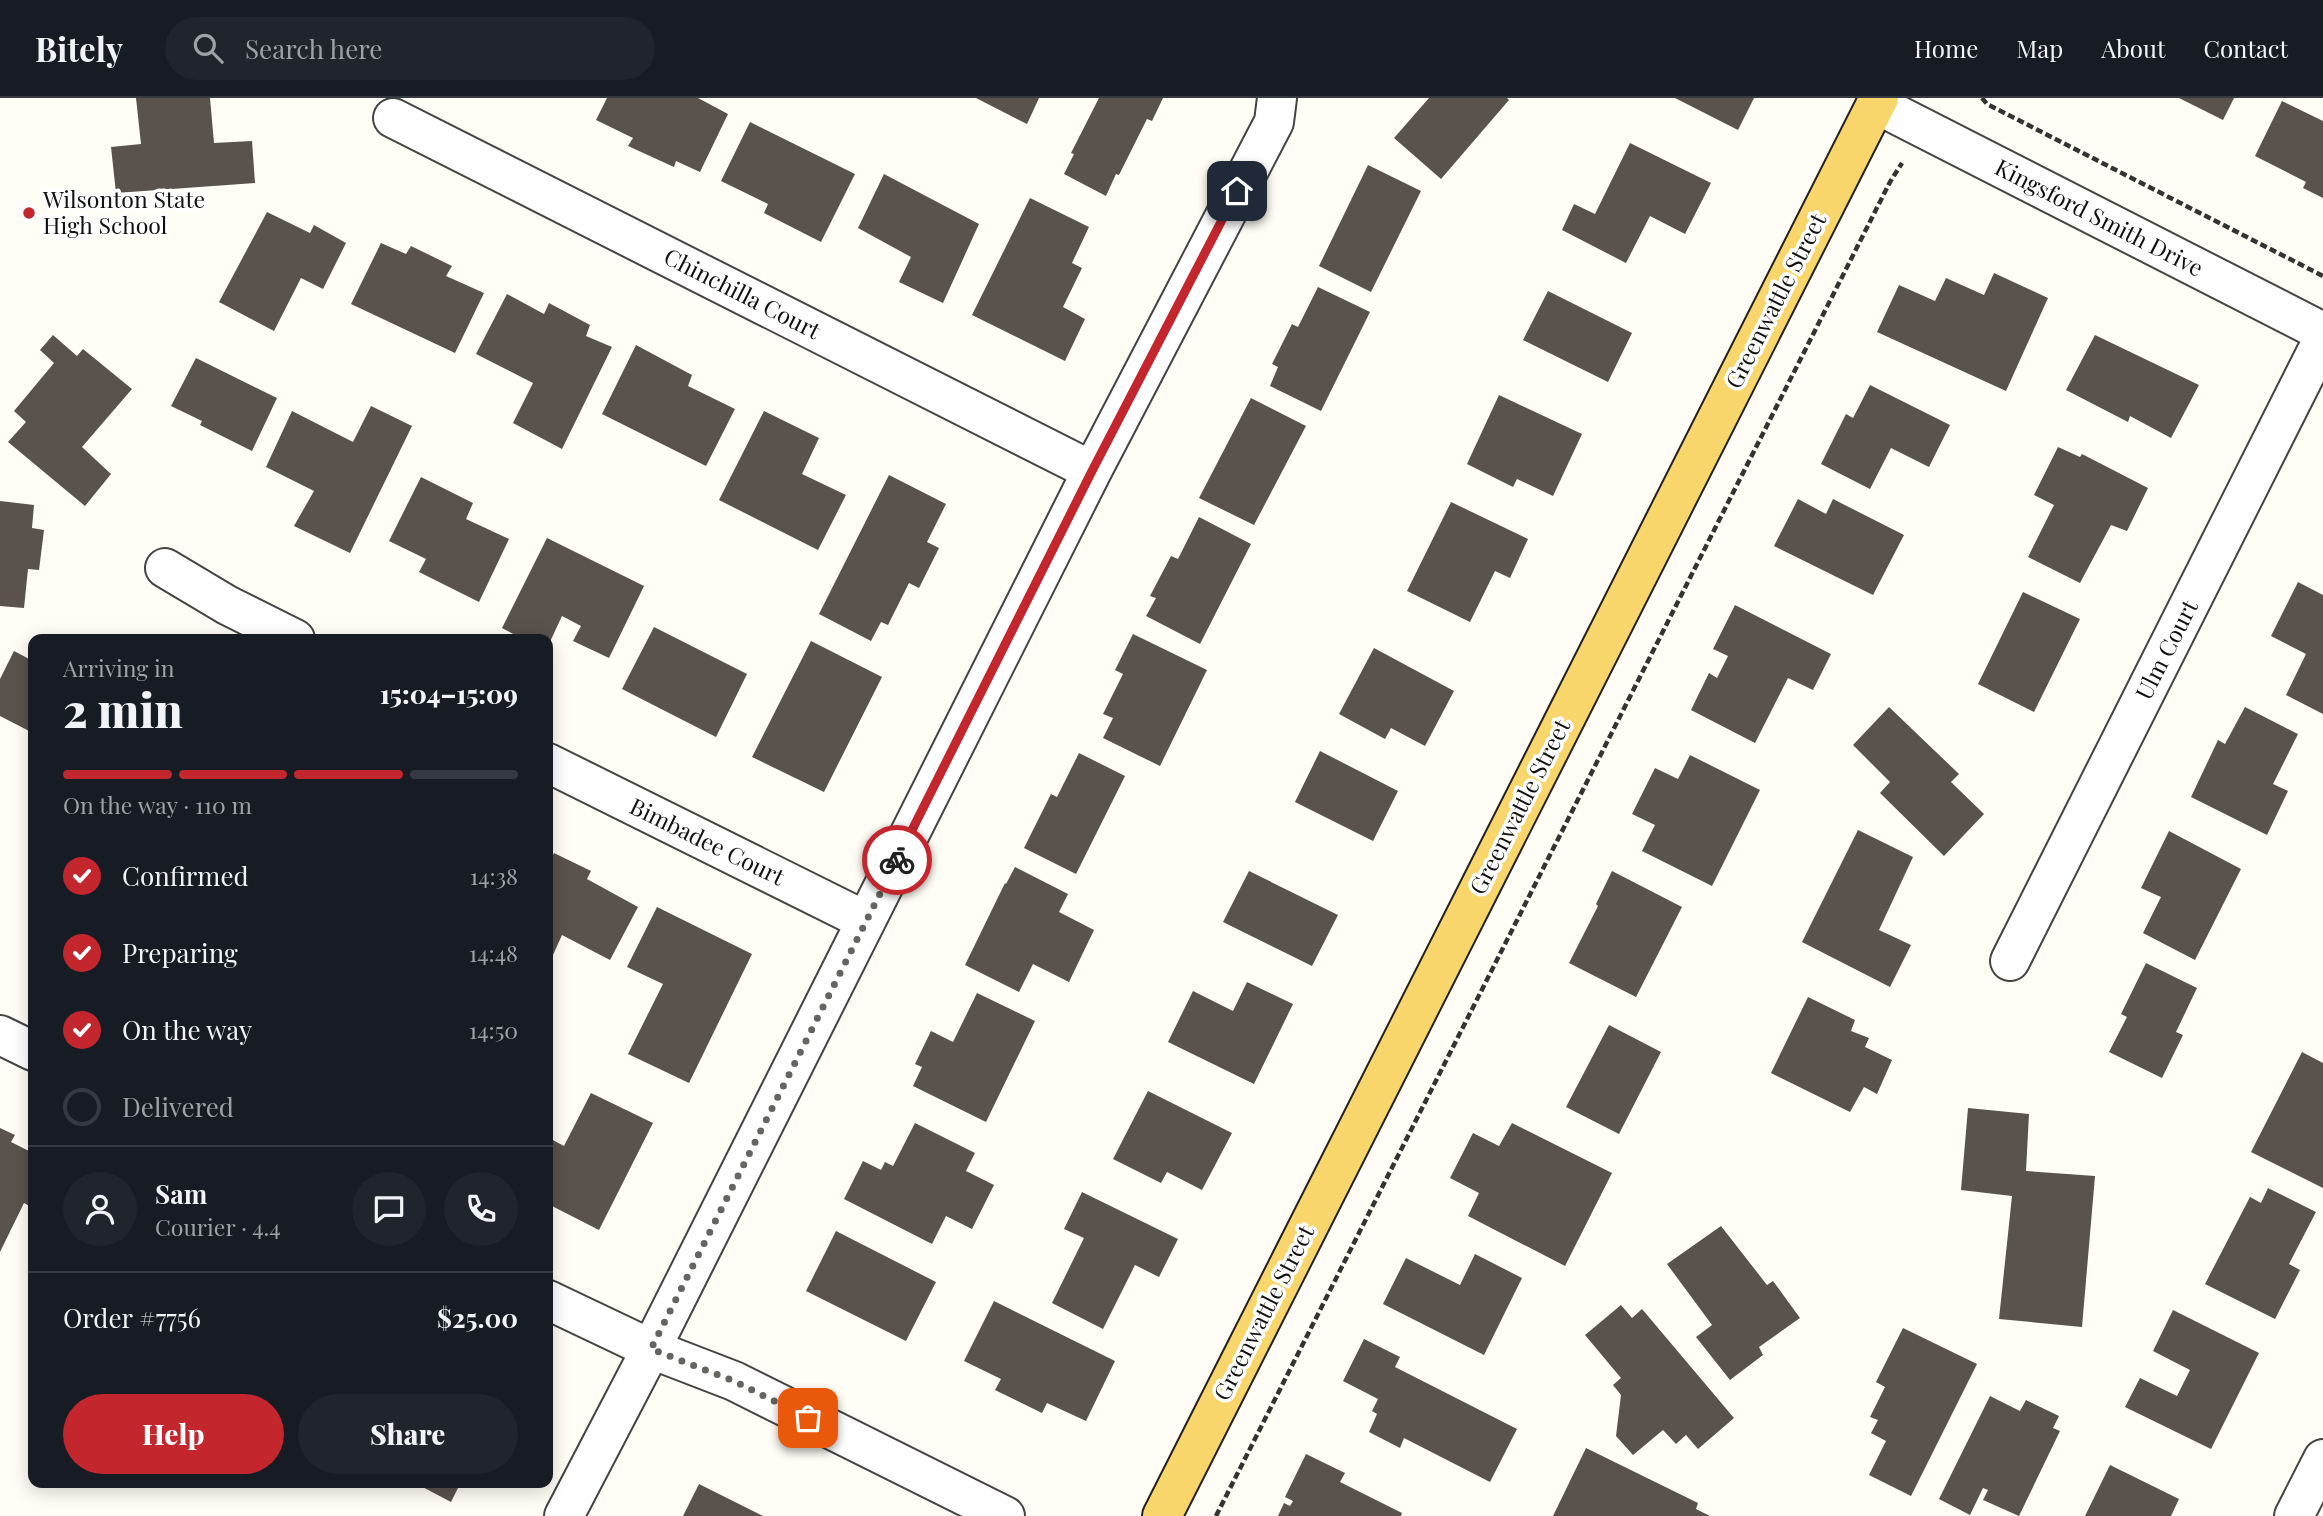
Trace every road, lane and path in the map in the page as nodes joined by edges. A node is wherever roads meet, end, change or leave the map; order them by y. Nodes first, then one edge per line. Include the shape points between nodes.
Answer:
1 (1277, 98) edge
2 (1982, 98) edge
3 (1877, 101) edge
4 (393, 118) dead end
5 (1890, 182) dead end
6 (2323, 276) edge
7 (2323, 332) edge
8 (2323, 339) edge
9 (1092, 471) junction
10 (165, 568) dead end
11 (285, 634) edge
12 (553, 765) edge
13 (866, 921) junction
14 (2010, 961) dead end
15 (0, 1035) edge
16 (28, 1049) edge
17 (553, 1302) edge
18 (651, 1349) junction
19 (2323, 1459) edge
20 (564, 1516) edge
21 (1005, 1516) edge
22 (1162, 1516) edge
23 (1216, 1516) edge
24 (2294, 1516) edge

1 - 9 street via 1274,121
2 - 6 path
3 - 7 street, Kingsford Smith Drive
3 - 22 main road, Greenwattle Street
4 - 9 street, Chinchilla Court
5 - 23 path
8 - 14 street, Ulm Court
9 - 13 street
10 - 11 street
12 - 13 street, Bimbadee Court
13 - 18 street
15 - 16 street
17 - 18 street
18 - 20 street
18 - 21 street via 734,1381
19 - 24 street

